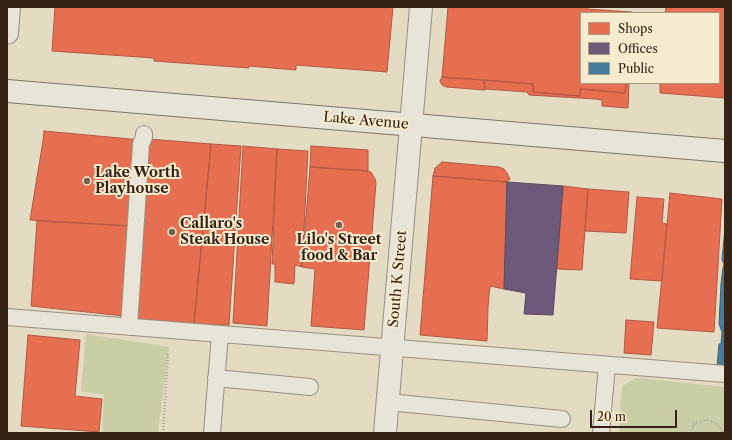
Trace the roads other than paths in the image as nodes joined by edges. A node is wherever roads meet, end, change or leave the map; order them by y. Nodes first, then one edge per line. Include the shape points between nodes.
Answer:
1 (9, 7) edge
2 (421, 7) edge
3 (7, 33) edge
4 (7, 91) edge
5 (411, 125) junction
6 (144, 134) dead end
7 (725, 151) edge
8 (7, 317) edge
9 (129, 327) junction
10 (220, 334) junction
11 (392, 348) junction
12 (607, 365) junction
13 (725, 374) edge
14 (216, 378) junction
15 (310, 387) dead end
16 (388, 402) junction
17 (562, 419) dead end
18 (212, 433) edge
19 (385, 433) edge
20 (601, 433) edge

1 - 3 main road
2 - 5 main road, South K Street
4 - 5 main road, Lake Avenue
5 - 7 main road, Lake Avenue
5 - 11 main road, South K Street
6 - 9 lane via 141,144
8 - 9 lane
9 - 10 lane
10 - 11 lane
10 - 14 lane
11 - 12 lane
11 - 16 main road, South K Street
12 - 13 lane
12 - 20 lane
14 - 15 lane
14 - 18 lane
16 - 17 lane
16 - 19 main road, South K Street

